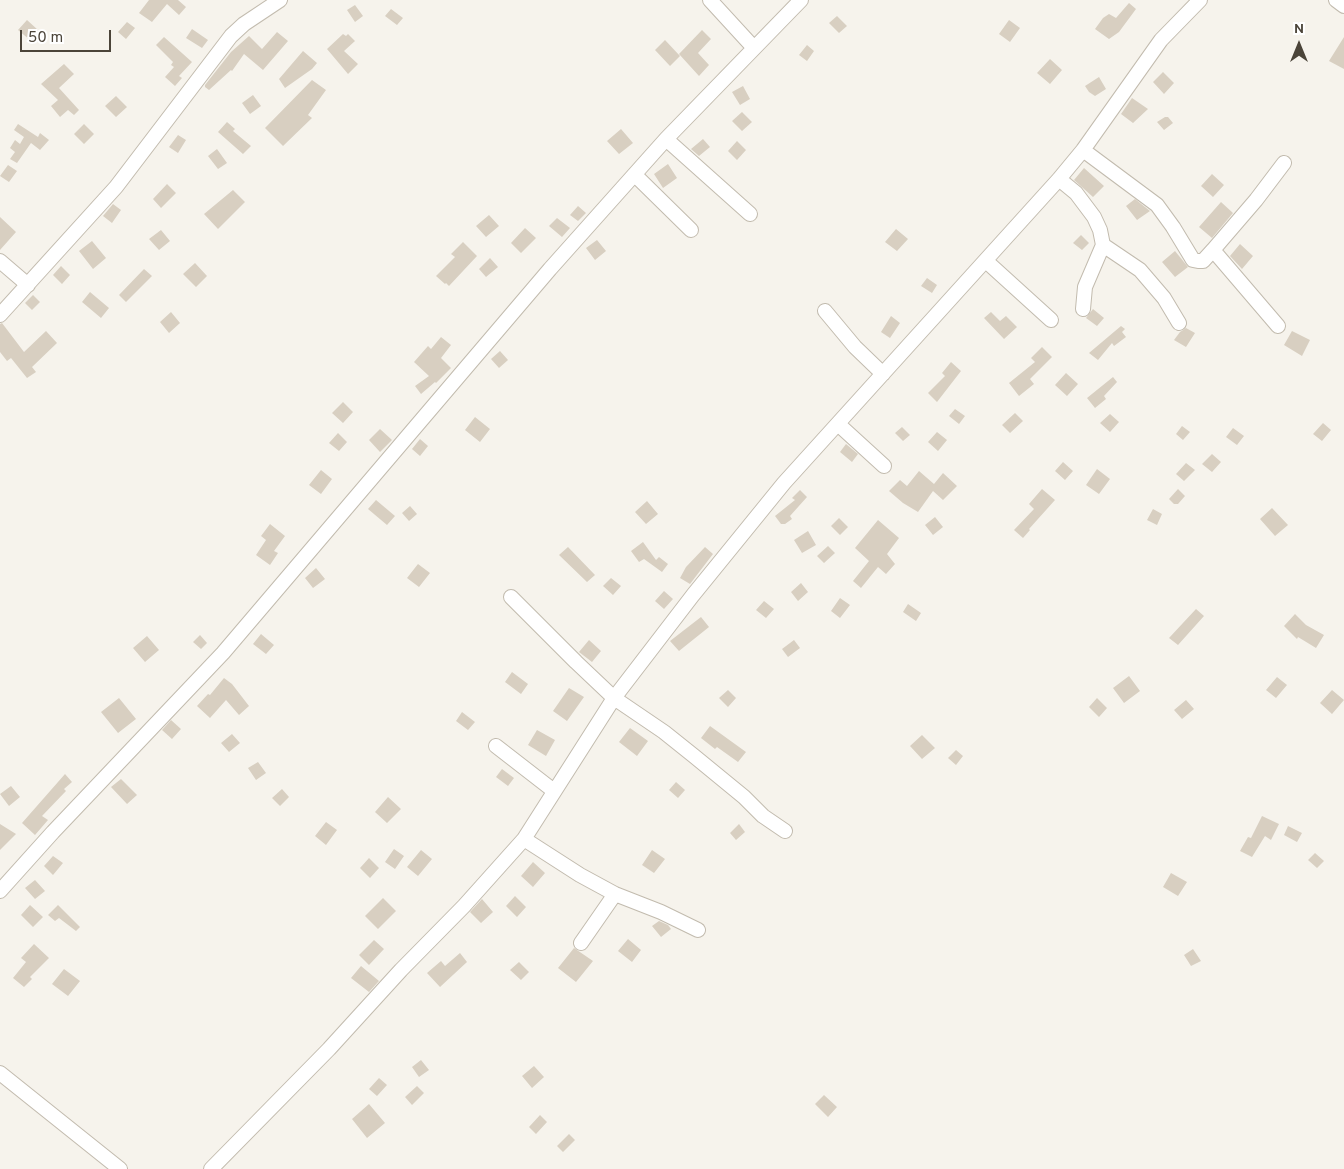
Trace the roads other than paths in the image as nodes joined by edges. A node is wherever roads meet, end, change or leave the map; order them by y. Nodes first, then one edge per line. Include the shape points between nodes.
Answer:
1 (280, 0) edge
2 (710, 0) edge
3 (801, 0) edge
4 (1200, 0) edge
5 (1336, 0) edge
6 (1344, 6) edge
7 (754, 48) junction
8 (666, 139) junction
9 (1083, 150) junction
10 (1284, 163) dead end
11 (635, 175) junction
12 (1059, 179) junction
13 (750, 214) dead end
14 (691, 230) dead end
15 (1103, 245) junction
16 (1213, 250) junction
17 (0, 261) edge
18 (986, 261) junction
19 (28, 285) junction
20 (1083, 309) dead end
21 (825, 311) dead end
22 (0, 315) edge
23 (1051, 320) dead end
24 (1179, 323) dead end
25 (1278, 326) dead end
26 (883, 374) junction
27 (838, 424) junction
28 (884, 466) dead end
29 (512, 597) dead end
30 (614, 698) junction
31 (496, 746) dead end
32 (554, 791) junction
33 (786, 831) dead end
34 (524, 839) junction
35 (0, 891) edge
36 (615, 894) junction
37 (698, 930) dead end
38 (581, 943) dead end
39 (0, 1073) edge
40 (120, 1169) edge
41 (211, 1169) edge

1 - 19 street via 231,36 116,187
2 - 7 street
3 - 7 street
4 - 9 street via 1161,40
5 - 6 street
7 - 8 street
8 - 11 street
8 - 13 street
9 - 12 street
9 - 16 street via 1157,205 1193,260 1203,261
10 - 16 street
11 - 14 street
11 - 35 street via 550,269 223,653
12 - 15 street via 1076,193 1094,216
12 - 18 street
15 - 20 street via 1085,287
15 - 24 street via 1140,270 1164,298
16 - 25 street
17 - 19 street
18 - 23 street
18 - 26 street
19 - 22 street
21 - 26 street
26 - 27 street
27 - 28 street
27 - 30 street via 747,528
29 - 30 street
30 - 32 street
30 - 33 street via 664,732 763,816
31 - 32 street
32 - 34 street
34 - 36 street
34 - 41 street via 329,1049
36 - 37 street
36 - 38 street
39 - 40 street

